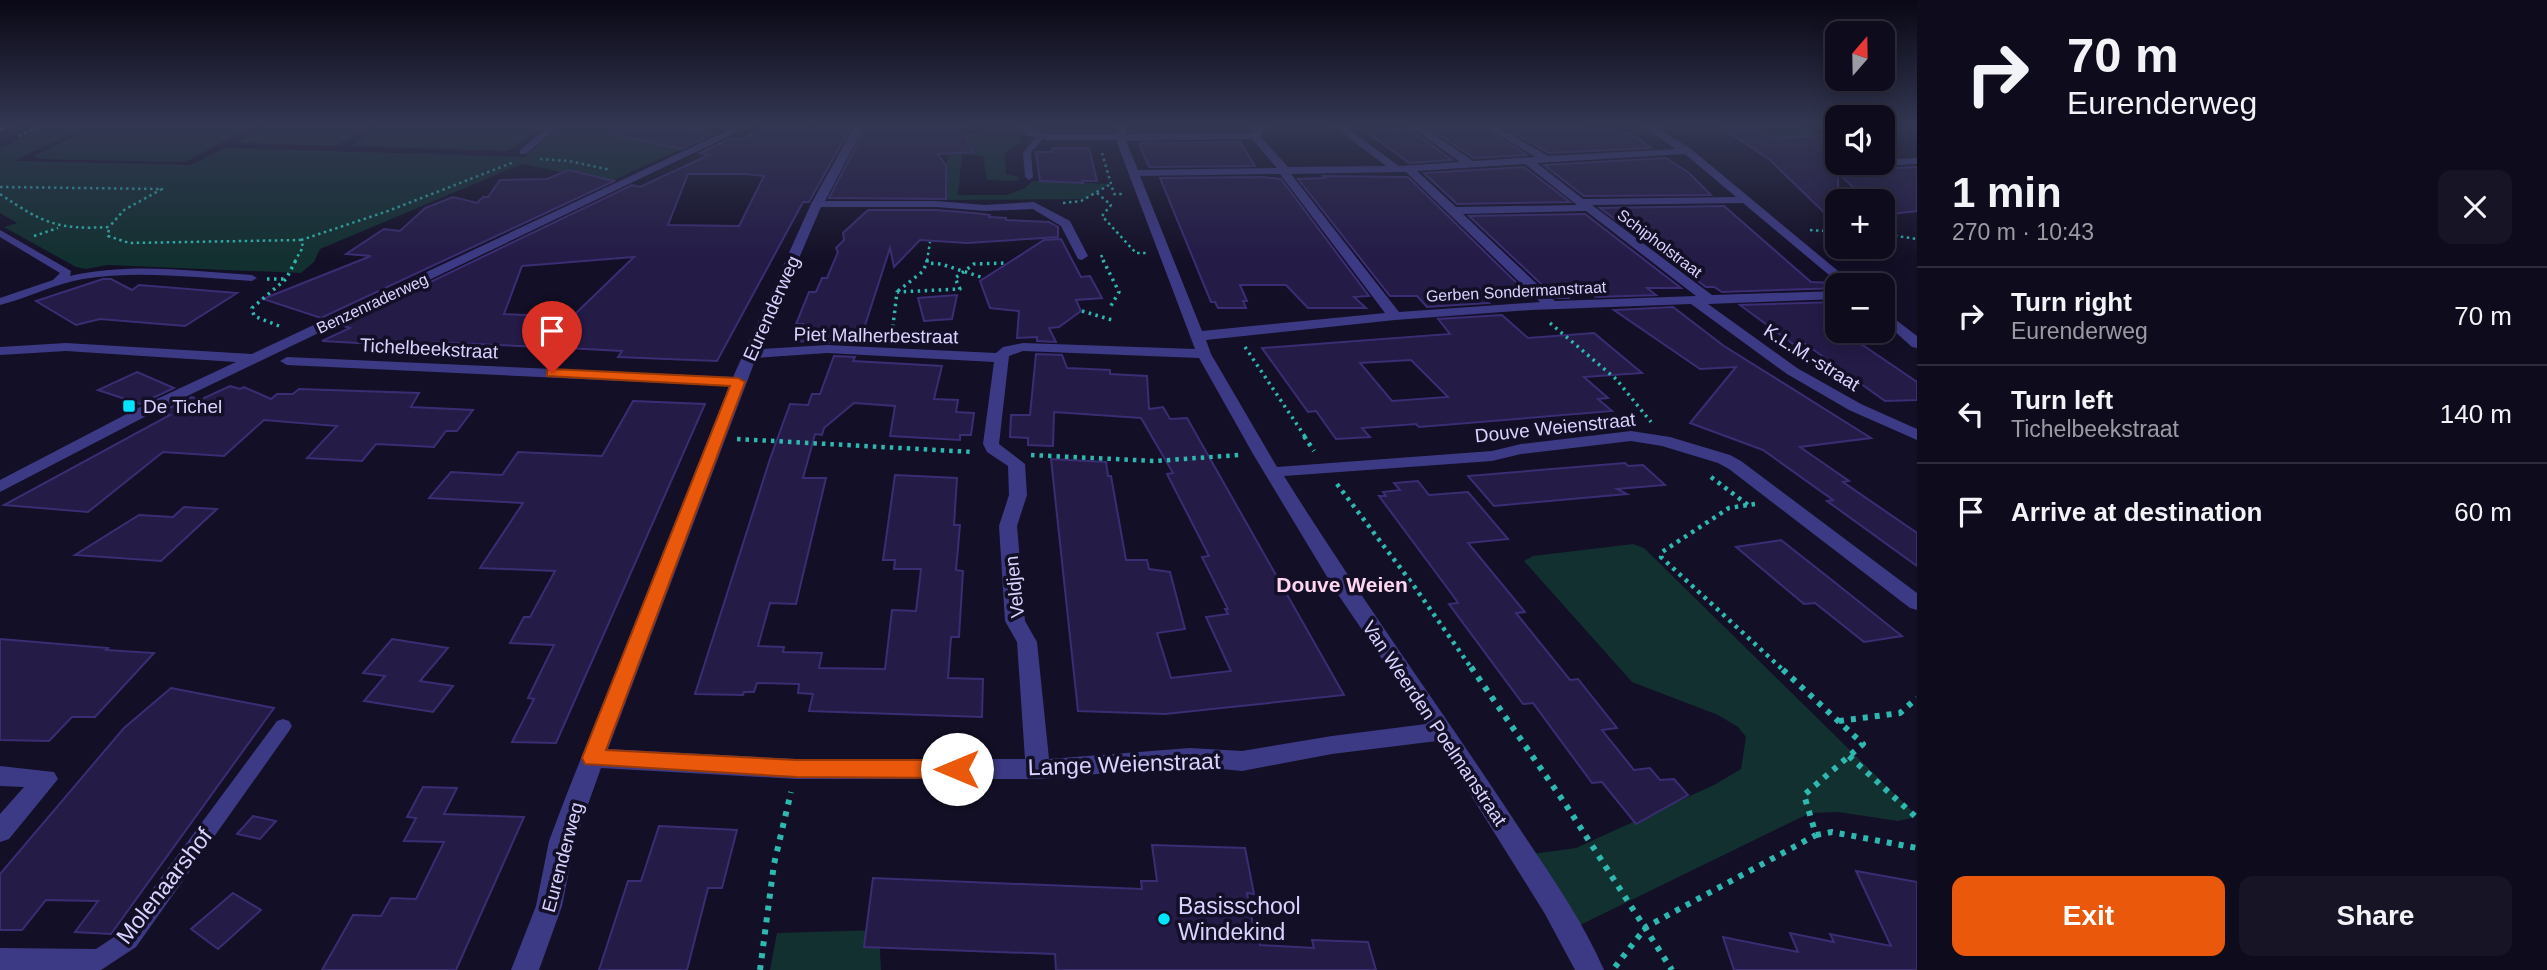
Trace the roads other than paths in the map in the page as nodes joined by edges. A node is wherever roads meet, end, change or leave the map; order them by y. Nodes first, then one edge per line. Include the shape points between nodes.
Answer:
1 (652, 170) edge
2 (835, 170) edge
3 (1028, 170) edge
4 (1313, 170) edge
5 (1405, 170) edge
6 (1539, 170) edge
7 (1711, 170) edge
8 (1284, 171) junction
9 (1135, 173) joint
10 (1029, 177) dead end
11 (1748, 200) junction
12 (817, 204) junction
13 (1584, 205) junction
14 (1452, 211) junction
15 (0, 233) edge
16 (1082, 256) road end
17 (1835, 273) edge
18 (253, 278) dead end
19 (58, 281) junction
20 (1825, 295) edge
21 (1701, 299) junction
22 (0, 302) edge
23 (1552, 305) junction
24 (1395, 316) junction
25 (1895, 325) edge
26 (1198, 336) junction
27 (1917, 344) edge
28 (0, 351) edge
29 (1204, 354) junction
30 (750, 355) junction
31 (253, 358) junction
32 (1002, 358) junction
33 (287, 361) dead end
34 (738, 382) junction
35 (1917, 435) edge
36 (1273, 472) junction
37 (0, 487) edge
38 (1917, 603) edge
39 (283, 726) dead end
40 (1443, 731) junction
41 (593, 758) junction
42 (1038, 769) junction
43 (0, 776) edge
44 (0, 831) edge
45 (0, 959) edge
46 (525, 970) edge
47 (1590, 970) edge

1 - 31 street, Benzenraderweg
2 - 12 street, Eurenderweg
3 - 10 lane
4 - 8 street
5 - 14 street
6 - 13 street, Schipholstraat
7 - 11 street
8 - 9 street
8 - 24 street
9 - 26 street, Van Weerden Poelmanstraat
11 - 13 street
11 - 17 street
12 - 16 street via 1034,205 1066,224
12 - 30 street, Eurenderweg
13 - 14 street
13 - 21 street, Schipholstraat
14 - 23 street
15 - 19 lane via 67,273
18 - 19 lane via 134,271
19 - 22 lane
20 - 21 street, Gerben Sondermanstraat
21 - 23 street, Gerben Sondermanstraat
21 - 35 street, K.L.M.-straat via 1802,377
23 - 24 street, Gerben Sondermanstraat
24 - 26 street, Gerben Sondermanstraat
25 - 27 street
26 - 29 street, Van Weerden Poelmanstraat
28 - 31 street via 66,347
29 - 32 street, Piet Malherbestraat via 1023,347 1008,350
29 - 36 street, Van Weerden Poelmanstraat
30 - 32 street, Piet Malherbestraat via 827,349
30 - 34 street, Eurenderweg
31 - 37 street, Benzenraderweg
32 - 42 street, Veldjen via 991,443 1016,464 1018,495 1008,526 1015,621 1027,642
33 - 34 street, Tichelbeekstraat
34 - 41 street, Eurenderweg
36 - 38 street, Douve Weienstraat via 1492,456 1631,436 1664,441 1735,465
36 - 40 street, Van Weerden Poelmanstraat via 1342,585
39 - 45 lane, Molenaarshof via 128,940 99,960
40 - 42 street, Lange Weienstraat via 1242,761 1190,757
40 - 47 street, Van Weerden Poelmanstraat
41 - 42 street, Lange Weienstraat via 796,769
41 - 46 street, Eurenderweg via 562,841 549,906
43 - 44 street via 46,779

